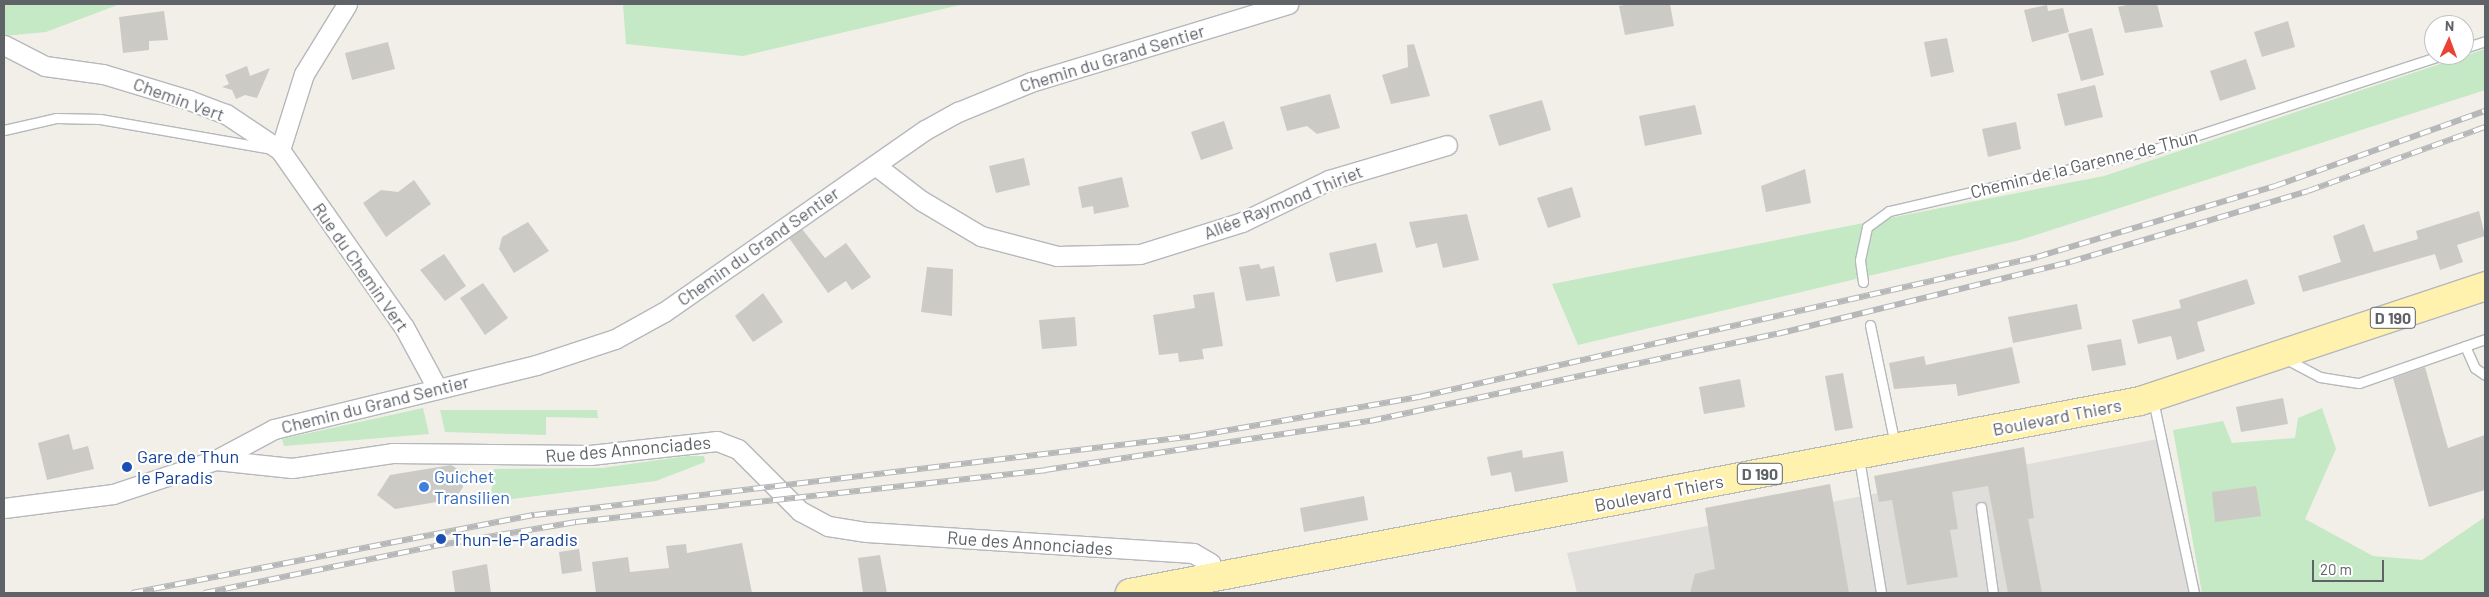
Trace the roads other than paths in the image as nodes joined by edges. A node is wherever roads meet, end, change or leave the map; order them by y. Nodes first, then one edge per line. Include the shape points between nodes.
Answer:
1 (347, 4) edge
2 (1288, 4) edge
3 (4, 45) edge
4 (2424, 61) edge
5 (4, 130) edge
6 (1447, 145) dead end
7 (280, 150) junction
8 (874, 165) junction
9 (1863, 282) dead end
10 (2485, 286) edge
11 (1870, 325) dead end
12 (2485, 339) edge
13 (2465, 346) junction
14 (2291, 353) junction
15 (2485, 375) edge
16 (437, 388) junction
17 (2153, 398) junction
18 (1895, 448) junction
19 (1859, 455) junction
20 (216, 460) junction
21 (1981, 507) dead end
22 (4, 508) edge
23 (1214, 577) junction
24 (1130, 593) edge
25 (1881, 593) edge
26 (1993, 593) edge
27 (2194, 593) edge

1 - 7 street via 304,74
2 - 8 street, Chemin du Grand Sentier via 990,96 925,130
3 - 7 street, Chemin Vert via 45,66 104,74 190,100 226,114
4 - 9 lane, Chemin de la Garenne de Thun via 2155,149 1889,211 1867,227 1860,260
5 - 7 lane via 56,118 100,119
6 - 8 street, Allée Raymond Thiriet via 1329,180 1242,222 1140,254 1057,256 981,236 922,201
7 - 16 street, Rue du Chemin Vert via 404,327
8 - 16 street, Chemin du Grand Sentier via 642,327 536,365
10 - 14 main road, D 190
11 - 18 lane
12 - 13 lane
13 - 14 lane via 2359,383 2320,377
13 - 15 lane via 2475,368
14 - 17 main road, Boulevard Thiers / D 190
16 - 20 street, Chemin du Grand Sentier via 274,429
17 - 18 main road, Boulevard Thiers / D 190
17 - 27 lane
18 - 19 main road, Boulevard Thiers / D 190
19 - 23 main road, Boulevard Thiers / D 190
19 - 25 lane
20 - 22 street, Rue des Annonciades via 113,494
20 - 23 street, Rue des Annonciades via 292,468 392,453 590,456 717,441 738,449 800,511 828,526 868,532 1193,553 1210,563
21 - 26 lane
23 - 24 main road, Boulevard Thiers / D 190

